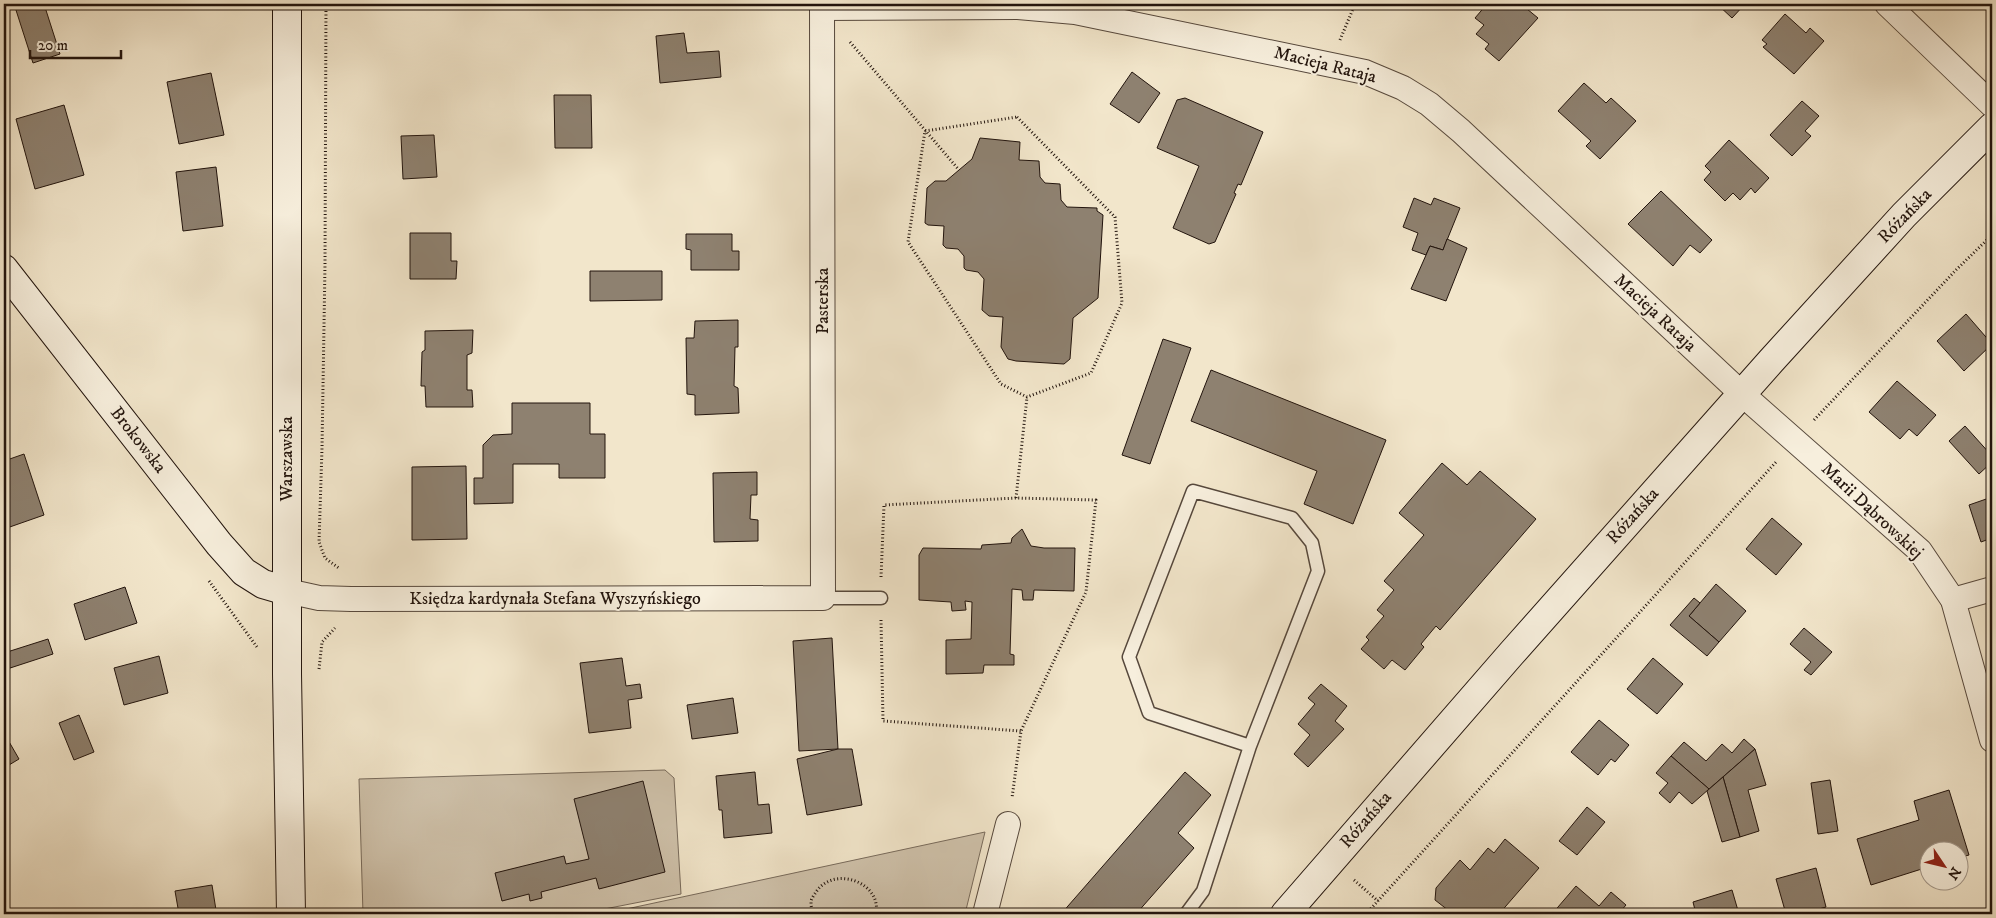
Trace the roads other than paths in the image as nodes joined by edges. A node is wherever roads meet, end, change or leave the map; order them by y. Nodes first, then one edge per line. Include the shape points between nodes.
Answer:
1 (287, 4) edge
2 (1887, 4) edge
3 (822, 6) edge
4 (1992, 105) edge
5 (1992, 128) edge
6 (4, 269) edge
7 (1742, 394) junction
8 (1992, 589) edge
9 (287, 591) junction
10 (823, 598) junction
11 (881, 598) road end
12 (1953, 600) junction
13 (1992, 740) edge
14 (1250, 746) junction
15 (1008, 824) road end
16 (291, 914) edge
17 (985, 914) edge
18 (1186, 914) edge
19 (1288, 914) edge

1 - 9 street, Warszawska
2 - 4 street
3 - 7 street, Macieja Rataja via 1018,6 1075,12 1365,72 1403,88 1429,104 1461,131
3 - 10 street, Pasterska
5 - 7 street, Różańska via 1904,216
6 - 9 street, Brokowska via 219,544 244,572 263,584
7 - 12 street, Marii Dąbrowskiej via 1920,550
7 - 19 street, Różańska via 1504,661
8 - 12 street
9 - 10 street, Księdza kardynała Stefana Wyszyńskiego via 319,598 351,599
9 - 16 street, Warszawska
10 - 11 lane
12 - 13 street, Marii Dąbrowskiej
14 - 14 lane via 1318,571 1312,543 1292,518 1194,491 1129,657 1148,713
14 - 18 lane via 1203,891
15 - 17 street

